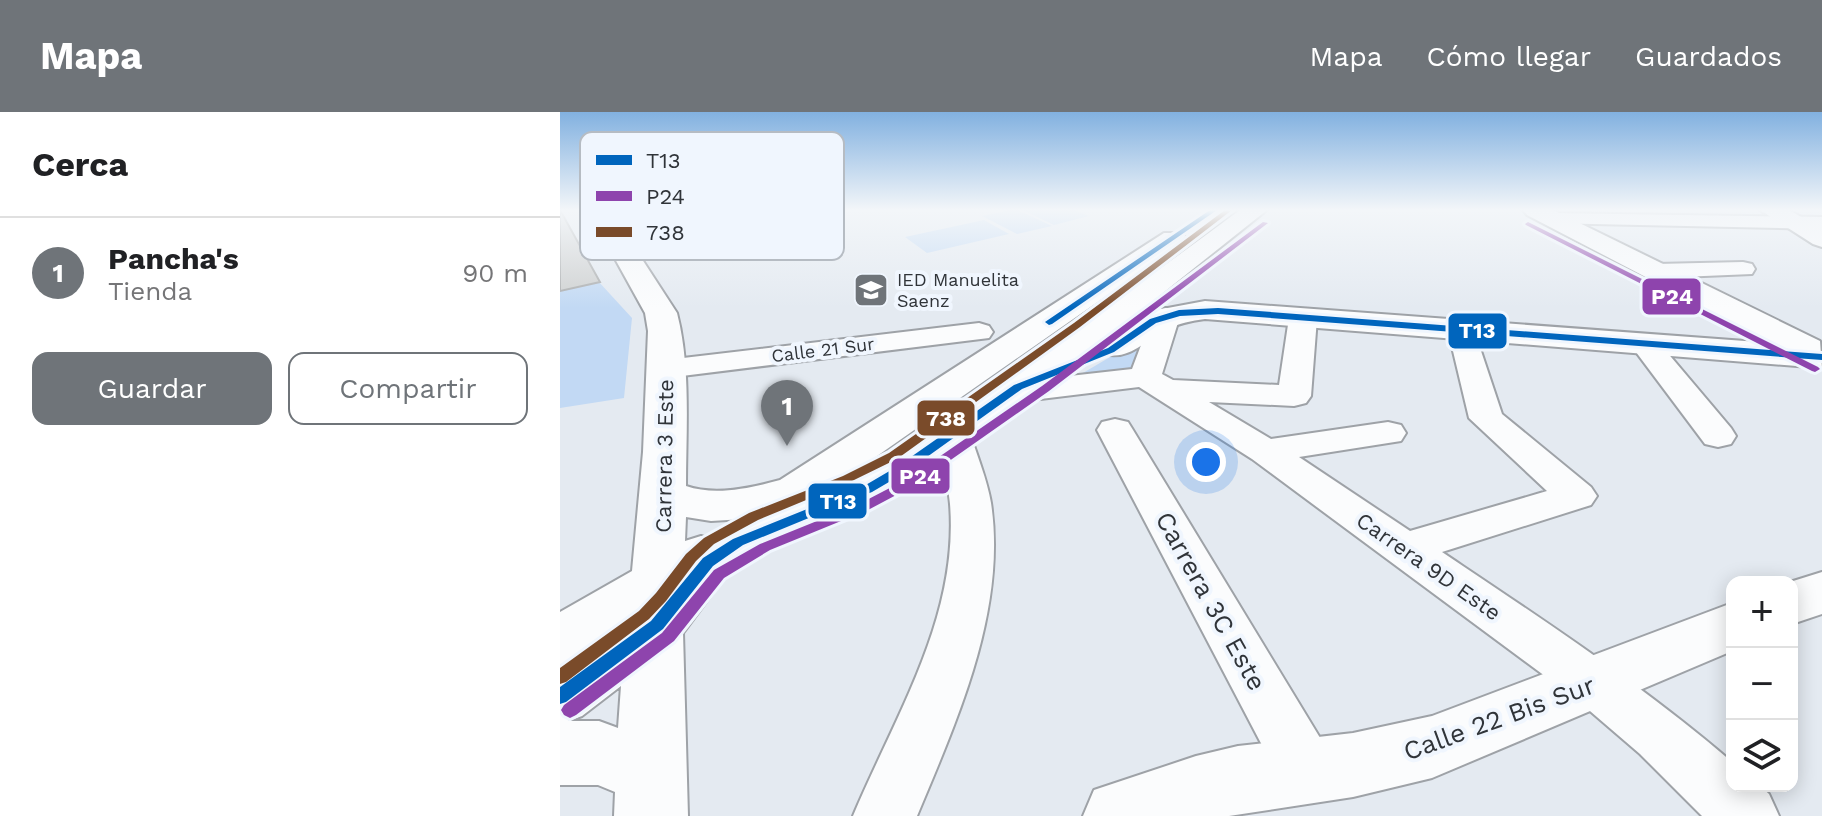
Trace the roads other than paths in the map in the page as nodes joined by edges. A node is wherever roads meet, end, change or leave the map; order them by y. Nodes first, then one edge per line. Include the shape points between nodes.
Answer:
1 (1165, 243) edge
2 (1211, 243) edge
3 (1601, 243) edge
4 (629, 260) edge
5 (1743, 269) dead end
6 (1656, 271) junction
7 (1166, 316) junction
8 (1303, 318) junction
9 (1462, 330) junction
10 (979, 332) dead end
11 (1645, 344) junction
12 (1822, 356) edge
13 (666, 369) junction
14 (1156, 383) junction
15 (1013, 390) junction
16 (1115, 430) dead end
17 (952, 433) junction
18 (1388, 433) dead end
19 (1718, 436) dead end
20 (1265, 451) junction
21 (795, 491) junction
22 (662, 493) junction
23 (1405, 548) junction
24 (1822, 592) edge
25 (1798, 601) edge
26 (658, 603) junction
27 (1726, 628) edge
28 (560, 641) edge
29 (1595, 683) junction
30 (560, 697) edge
31 (560, 753) edge
32 (1307, 771) junction
33 (650, 794) edge
34 (1244, 798) edge
35 (885, 816) edge
36 (1120, 816) edge
37 (1747, 816) edge

1 - 21 street
2 - 15 street
3 - 6 street
4 - 13 street, Carrera 3 Este via 661,313
5 - 6 street
6 - 12 street
7 - 8 street via 1205,310
7 - 14 street
7 - 15 street via 1083,363
8 - 9 street
8 - 14 street via 1294,396
9 - 11 street
9 - 23 street via 1486,418 1577,496
10 - 13 street, Calle 21 Sur
11 - 12 street
11 - 19 street
13 - 22 street, Carrera 3 Este
14 - 15 street
14 - 20 street, Carrera 9D Este
15 - 17 street
16 - 32 street, Carrera 3C Este
17 - 26 street via 868,489 762,530 720,553
17 - 35 street via 971,509 963,610 948,667
18 - 20 street
20 - 23 street, Carrera 9D Este
21 - 22 street via 718,506 678,501
21 - 26 street
22 - 26 street, Carrera 3 Este
23 - 29 street, Carrera 9D Este
24 - 25 street
26 - 28 street
26 - 30 street
26 - 33 street, Carrera 3 Este
27 - 29 street, Calle 22 Bis Sur
29 - 32 street, Calle 22 Bis Sur via 1432,747
29 - 37 street, Carrera 9D Este
31 - 33 street via 599,753
32 - 34 street, Calle 22 Bis Sur
34 - 36 street, Calle 22 Bis Sur via 1196,790

